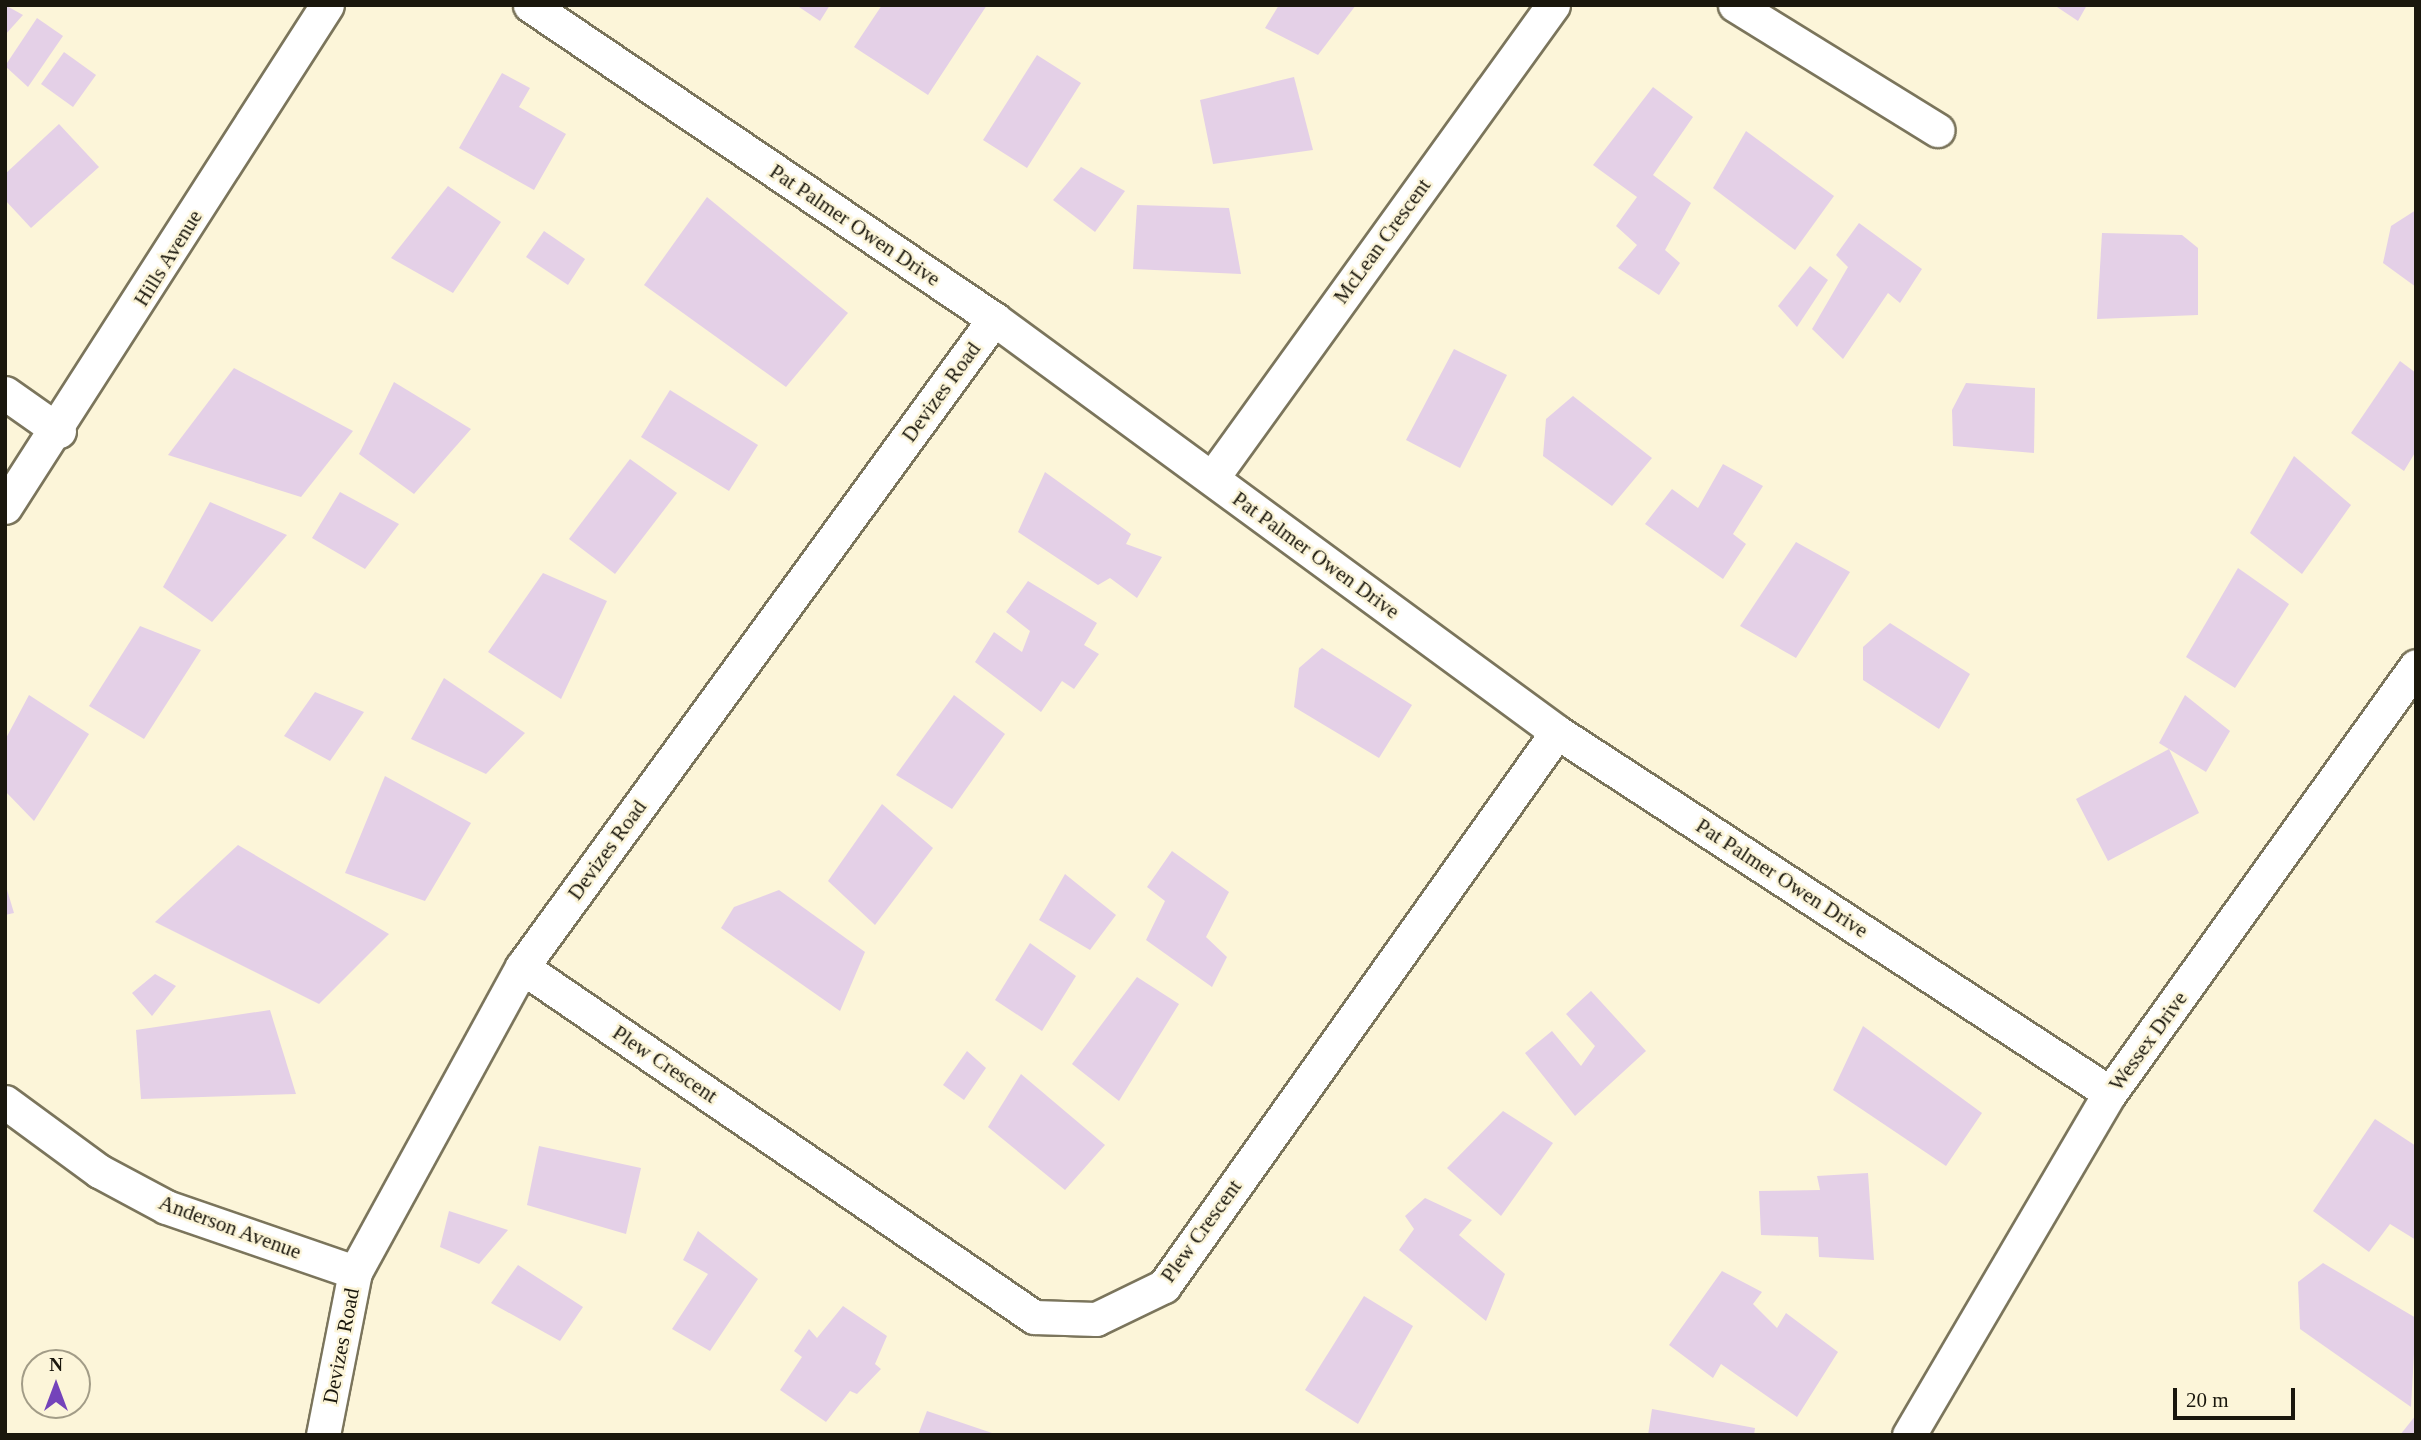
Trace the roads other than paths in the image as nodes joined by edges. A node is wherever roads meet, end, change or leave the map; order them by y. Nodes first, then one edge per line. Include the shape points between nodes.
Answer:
1 (327, 5) edge
2 (530, 5) edge
3 (1553, 5) edge
4 (1735, 5) edge
5 (1937, 131) dead end
6 (994, 319) junction
7 (5, 393) edge
8 (59, 430) junction
9 (1212, 478) junction
10 (5, 507) edge
11 (2416, 666) edge
12 (1558, 732) junction
13 (522, 967) junction
14 (2110, 1093) junction
15 (5, 1102) edge
16 (355, 1272) junction
17 (323, 1435) edge
18 (1909, 1435) edge

1 - 8 street, Hills Avenue
2 - 6 street, Pat Palmer Owen Drive
3 - 9 street, McLean Crescent
4 - 5 street
6 - 9 street, Pat Palmer Owen Drive
6 - 13 street, Devizes Road
7 - 8 street
8 - 10 street, Hills Avenue
9 - 12 street, Pat Palmer Owen Drive
11 - 14 street, Wessex Drive
12 - 13 street, Plew Crescent via 1164,1286 1096,1319 1034,1317
12 - 14 street, Pat Palmer Owen Drive
13 - 16 street, Devizes Road
14 - 18 street, Wessex Drive
15 - 16 street, Anderson Avenue via 99,1171 166,1207
16 - 17 street, Devizes Road

